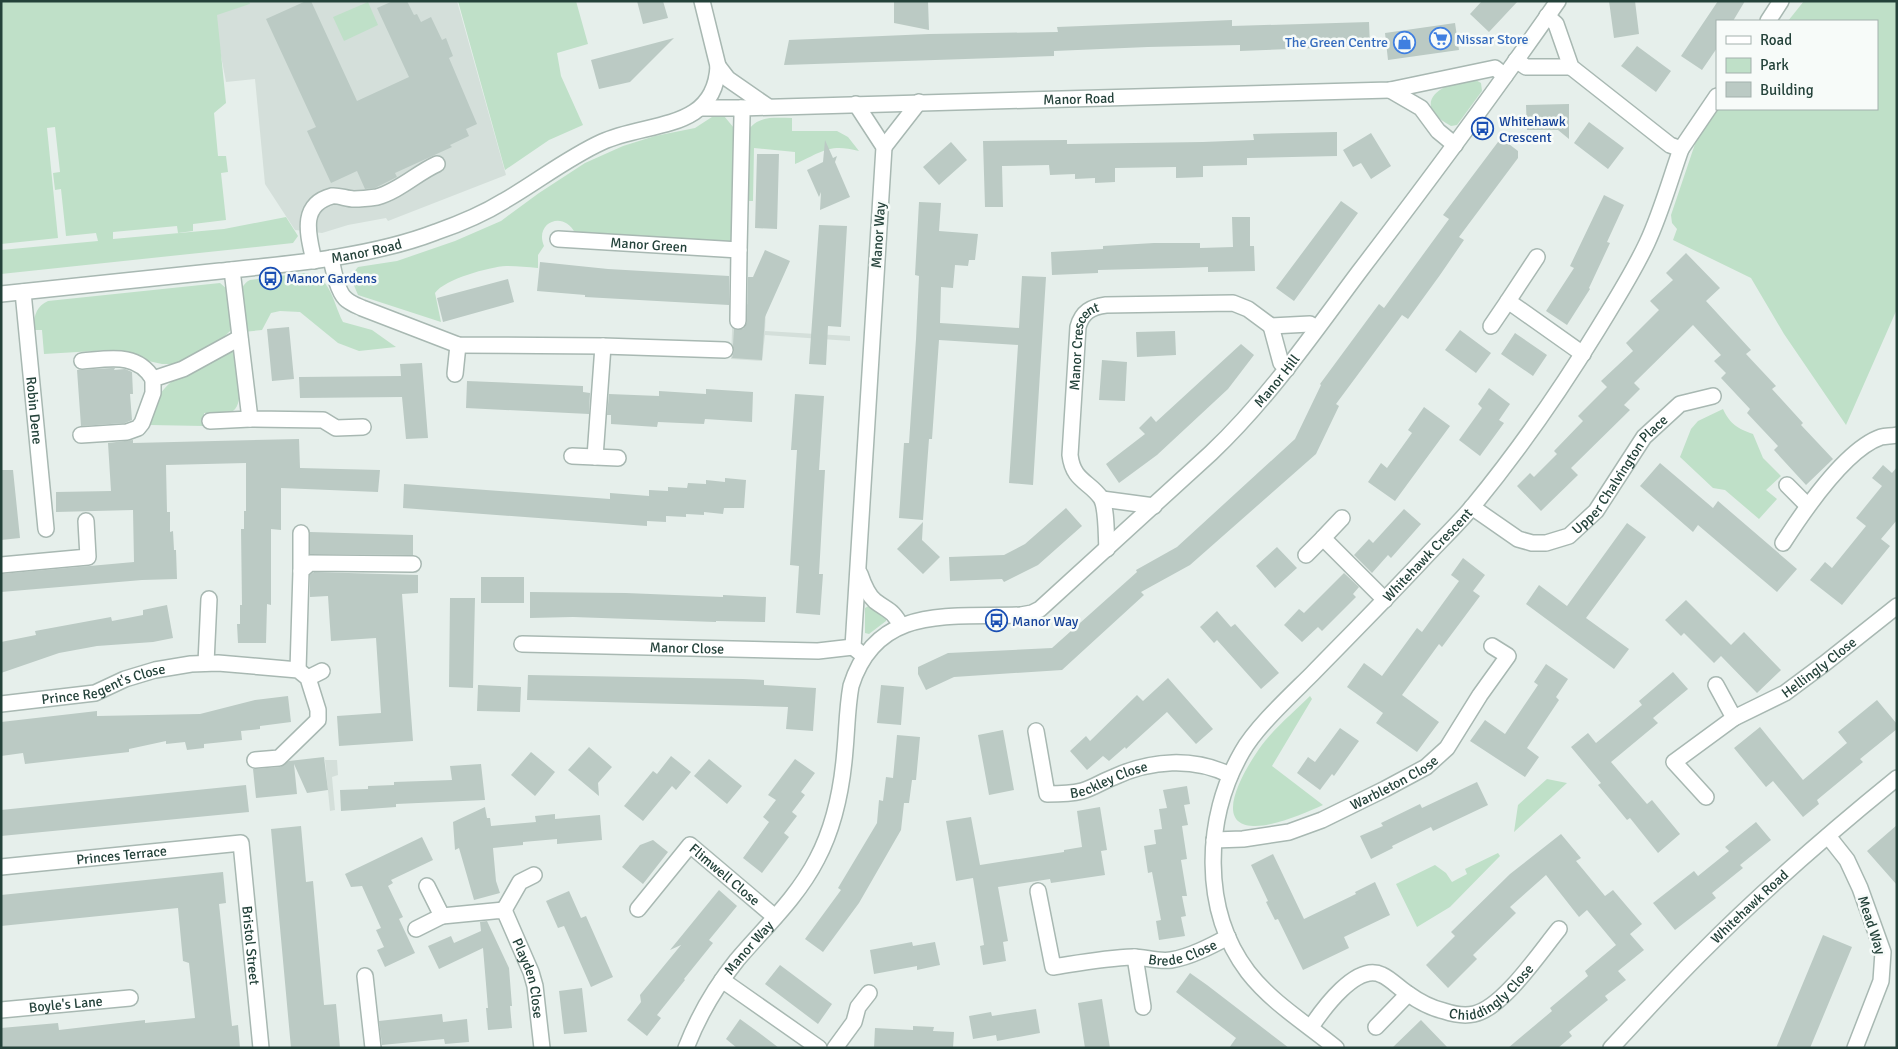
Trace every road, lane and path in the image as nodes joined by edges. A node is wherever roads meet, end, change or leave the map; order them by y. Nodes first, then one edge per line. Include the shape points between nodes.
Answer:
1 (702, 1) edge
2 (1558, 1) edge
3 (1781, 1) edge
4 (1547, 16) junction
5 (1769, 20) edge
6 (1516, 60) junction
7 (718, 66) junction
8 (1571, 67) junction
9 (1506, 76) junction
10 (1390, 90) junction
11 (1716, 97) edge
12 (920, 102) junction
13 (856, 104) junction
14 (767, 106) junction
15 (701, 108) junction
16 (741, 108) junction
17 (1455, 145) junction
18 (884, 147) junction
19 (1681, 149) junction
20 (437, 164) dead end
21 (558, 239) dead end
22 (739, 250) junction
23 (1537, 257) dead end
24 (331, 258) junction
25 (314, 261) junction
26 (232, 270) junction
27 (24, 292) junction
28 (1, 294) edge
29 (1508, 301) junction
30 (738, 321) dead end
31 (1271, 326) junction
32 (1491, 326) dead end
33 (1316, 329) junction
34 (240, 340) junction
35 (458, 345) junction
36 (603, 346) junction
37 (725, 350) dead end
38 (1583, 354) junction
39 (82, 361) dead end
40 (1288, 369) junction
41 (455, 374) dead end
42 (153, 379) junction
43 (1713, 396) dead end
44 (250, 418) junction
45 (210, 421) dead end
46 (362, 427) dead end
47 (1897, 435) edge
48 (82, 436) dead end
49 (572, 456) dead end
50 (595, 457) junction
51 (618, 458) dead end
52 (1787, 485) dead end
53 (1102, 500) junction
54 (1808, 505) junction
55 (1154, 506) junction
56 (1472, 507) junction
57 (1342, 518) dead end
58 (86, 521) dead end
59 (46, 529) dead end
60 (301, 533) dead end
61 (1322, 538) junction
62 (1783, 543) dead end
63 (1107, 548) junction
64 (1306, 555) dead end
65 (413, 564) dead end
66 (1, 565) edge
67 (858, 570) junction
68 (301, 571) junction
69 (208, 599) dead end
70 (1385, 600) junction
71 (1897, 606) edge
72 (901, 626) junction
73 (522, 644) dead end
74 (1492, 646) dead end
75 (859, 652) junction
76 (206, 663) junction
77 (322, 671) dead end
78 (303, 674) junction
79 (1716, 685) dead end
80 (1, 704) edge
81 (1734, 718) junction
82 (1036, 731) dead end
83 (255, 760) dead end
84 (1230, 775) junction
85 (1897, 778) edge
86 (1706, 797) dead end
87 (1828, 836) junction
88 (1214, 840) junction
89 (241, 843) joint
90 (1, 867) edge
91 (534, 875) dead end
92 (427, 886) dead end
93 (1038, 891) dead end
94 (638, 909) dead end
95 (504, 910) junction
96 (442, 916) junction
97 (775, 917) junction
98 (416, 929) dead end
99 (1559, 929) dead end
100 (1228, 938) junction
101 (1135, 957) junction
102 (365, 976) dead end
103 (722, 980) junction
104 (869, 993) dead end
105 (1408, 994) junction
106 (130, 998) dead end
107 (1143, 1007) dead end
108 (1, 1010) edge
109 (1311, 1027) junction
110 (1376, 1027) dead end
111 (261, 1048) edge
112 (373, 1048) edge
113 (542, 1048) edge
114 (686, 1048) edge
115 (819, 1048) edge
116 (835, 1048) edge
117 (1336, 1048) edge
118 (1611, 1048) edge
119 (1855, 1048) edge

1 - 7 street
2 - 4 street, Manor Hill
3 - 5 street
4 - 6 street, Manor Hill
4 - 8 street via 1556,24
6 - 8 street via 1526,67
6 - 9 street, Manor Hill
7 - 14 street via 728,79
7 - 15 street, Manor Road via 715,87
8 - 19 street via 1670,145
9 - 10 street, Manor Road via 1495,68
9 - 17 street, Manor Hill
10 - 12 street, Manor Road
10 - 17 street via 1421,108
11 - 19 street, Whitehawk Crescent
12 - 13 street, Manor Road
12 - 18 street
13 - 14 street, Manor Road
13 - 18 street
14 - 16 street, Manor Road
15 - 16 street, Manor Road
15 - 24 street, Manor Road via 682,120 603,141 503,202 444,230 398,244
16 - 22 street
17 - 33 street, Manor Hill
18 - 67 street, Manor Way
19 - 38 street, Whitehawk Crescent via 1646,245
20 - 25 street via 378,197 353,199 332,196 319,203 310,212 307,228
21 - 22 street, Manor Green
22 - 30 street
23 - 29 street
24 - 25 street, Manor Road
24 - 35 street via 347,300
25 - 26 street, Manor Road
26 - 27 street, Manor Road
26 - 34 street
27 - 28 street, Manor Road
27 - 59 street, Robin Dene
29 - 32 street
29 - 38 street
31 - 33 street via 1310,324
31 - 40 street via 1281,363
31 - 53 street, Manor Crescent via 1248,308 1233,303 1106,305 1095,307 1080,318 1070,455 1076,474
33 - 40 street, Manor Hill
34 - 42 street via 183,369
34 - 44 street
35 - 36 street
35 - 41 street
36 - 37 street
36 - 50 street
38 - 56 street, Whitehawk Crescent via 1533,428
39 - 42 street via 136,361
40 - 55 street, Manor Hill via 1239,427
42 - 48 street via 153,393 138,428 128,432
43 - 56 street, Upper Chalvington Place via 1680,404 1644,437 1596,511 1569,536 1546,543 1518,539
44 - 45 street
44 - 46 street via 323,420 336,428
47 - 54 street via 1881,438 1854,454
49 - 50 street
50 - 51 street
52 - 54 street
53 - 55 street
53 - 63 street
54 - 62 street
55 - 63 street, Manor Hill
56 - 70 street, Whitehawk Crescent
57 - 61 street
58 - 66 street via 88,557
60 - 68 street
61 - 64 street
61 - 70 street
63 - 72 street, Manor Hill via 1052,600 1032,613 921,619
65 - 68 street via 310,562
67 - 72 street via 874,601 895,614
67 - 75 street, Manor Way
68 - 78 street
69 - 76 street
70 - 84 street, Whitehawk Crescent via 1260,728 1243,749
71 - 81 street, Hellingly Close via 1785,693
72 - 75 street, Manor Hill
73 - 75 street, Manor Close
74 - 88 street, Warbleton Close via 1508,656 1447,748 1426,767 1322,820 1289,832
75 - 97 street, Manor Way via 850,694 840,797 834,819 806,878
76 - 78 street, Prince Regent's Close
76 - 80 street, Prince Regent's Close via 140,674 95,693
77 - 78 street
78 - 83 street via 318,710 318,720 278,758
79 - 81 street
81 - 86 street, Hellingly Close via 1674,762
82 - 84 street, Beckley Close via 1047,794 1080,792 1114,776 1162,763 1190,763
84 - 88 street, Whitehawk Crescent
85 - 87 street, Whitehawk Road
87 - 118 street, Whitehawk Road via 1697,957
87 - 119 street, Mead Way via 1847,860 1883,952 1880,981
88 - 100 street, Whitehawk Crescent via 1215,889
89 - 90 street, Princes Terrace
89 - 111 street, Bristol Street
91 - 95 street via 520,882
92 - 96 street
93 - 101 street, Brede Close via 1052,968
94 - 97 street, Flimwell Close via 690,845
95 - 96 street
95 - 113 street, Playden Close via 531,972
96 - 98 street
97 - 103 street, Manor Way
99 - 105 street, Chiddingly Close via 1505,995 1474,1014 1435,1009
100 - 101 street, Brede Close via 1173,960
100 - 109 street, Whitehawk Crescent via 1248,972 1263,989
101 - 107 street, Brede Close
102 - 112 street
103 - 114 street, Manor Way via 697,1021
103 - 115 street
104 - 116 street
105 - 109 street, Chiddingly Close via 1382,975 1372,972 1360,975 1339,992
105 - 110 street
106 - 108 street, Boyle's Lane
109 - 117 street, Whitehawk Crescent

